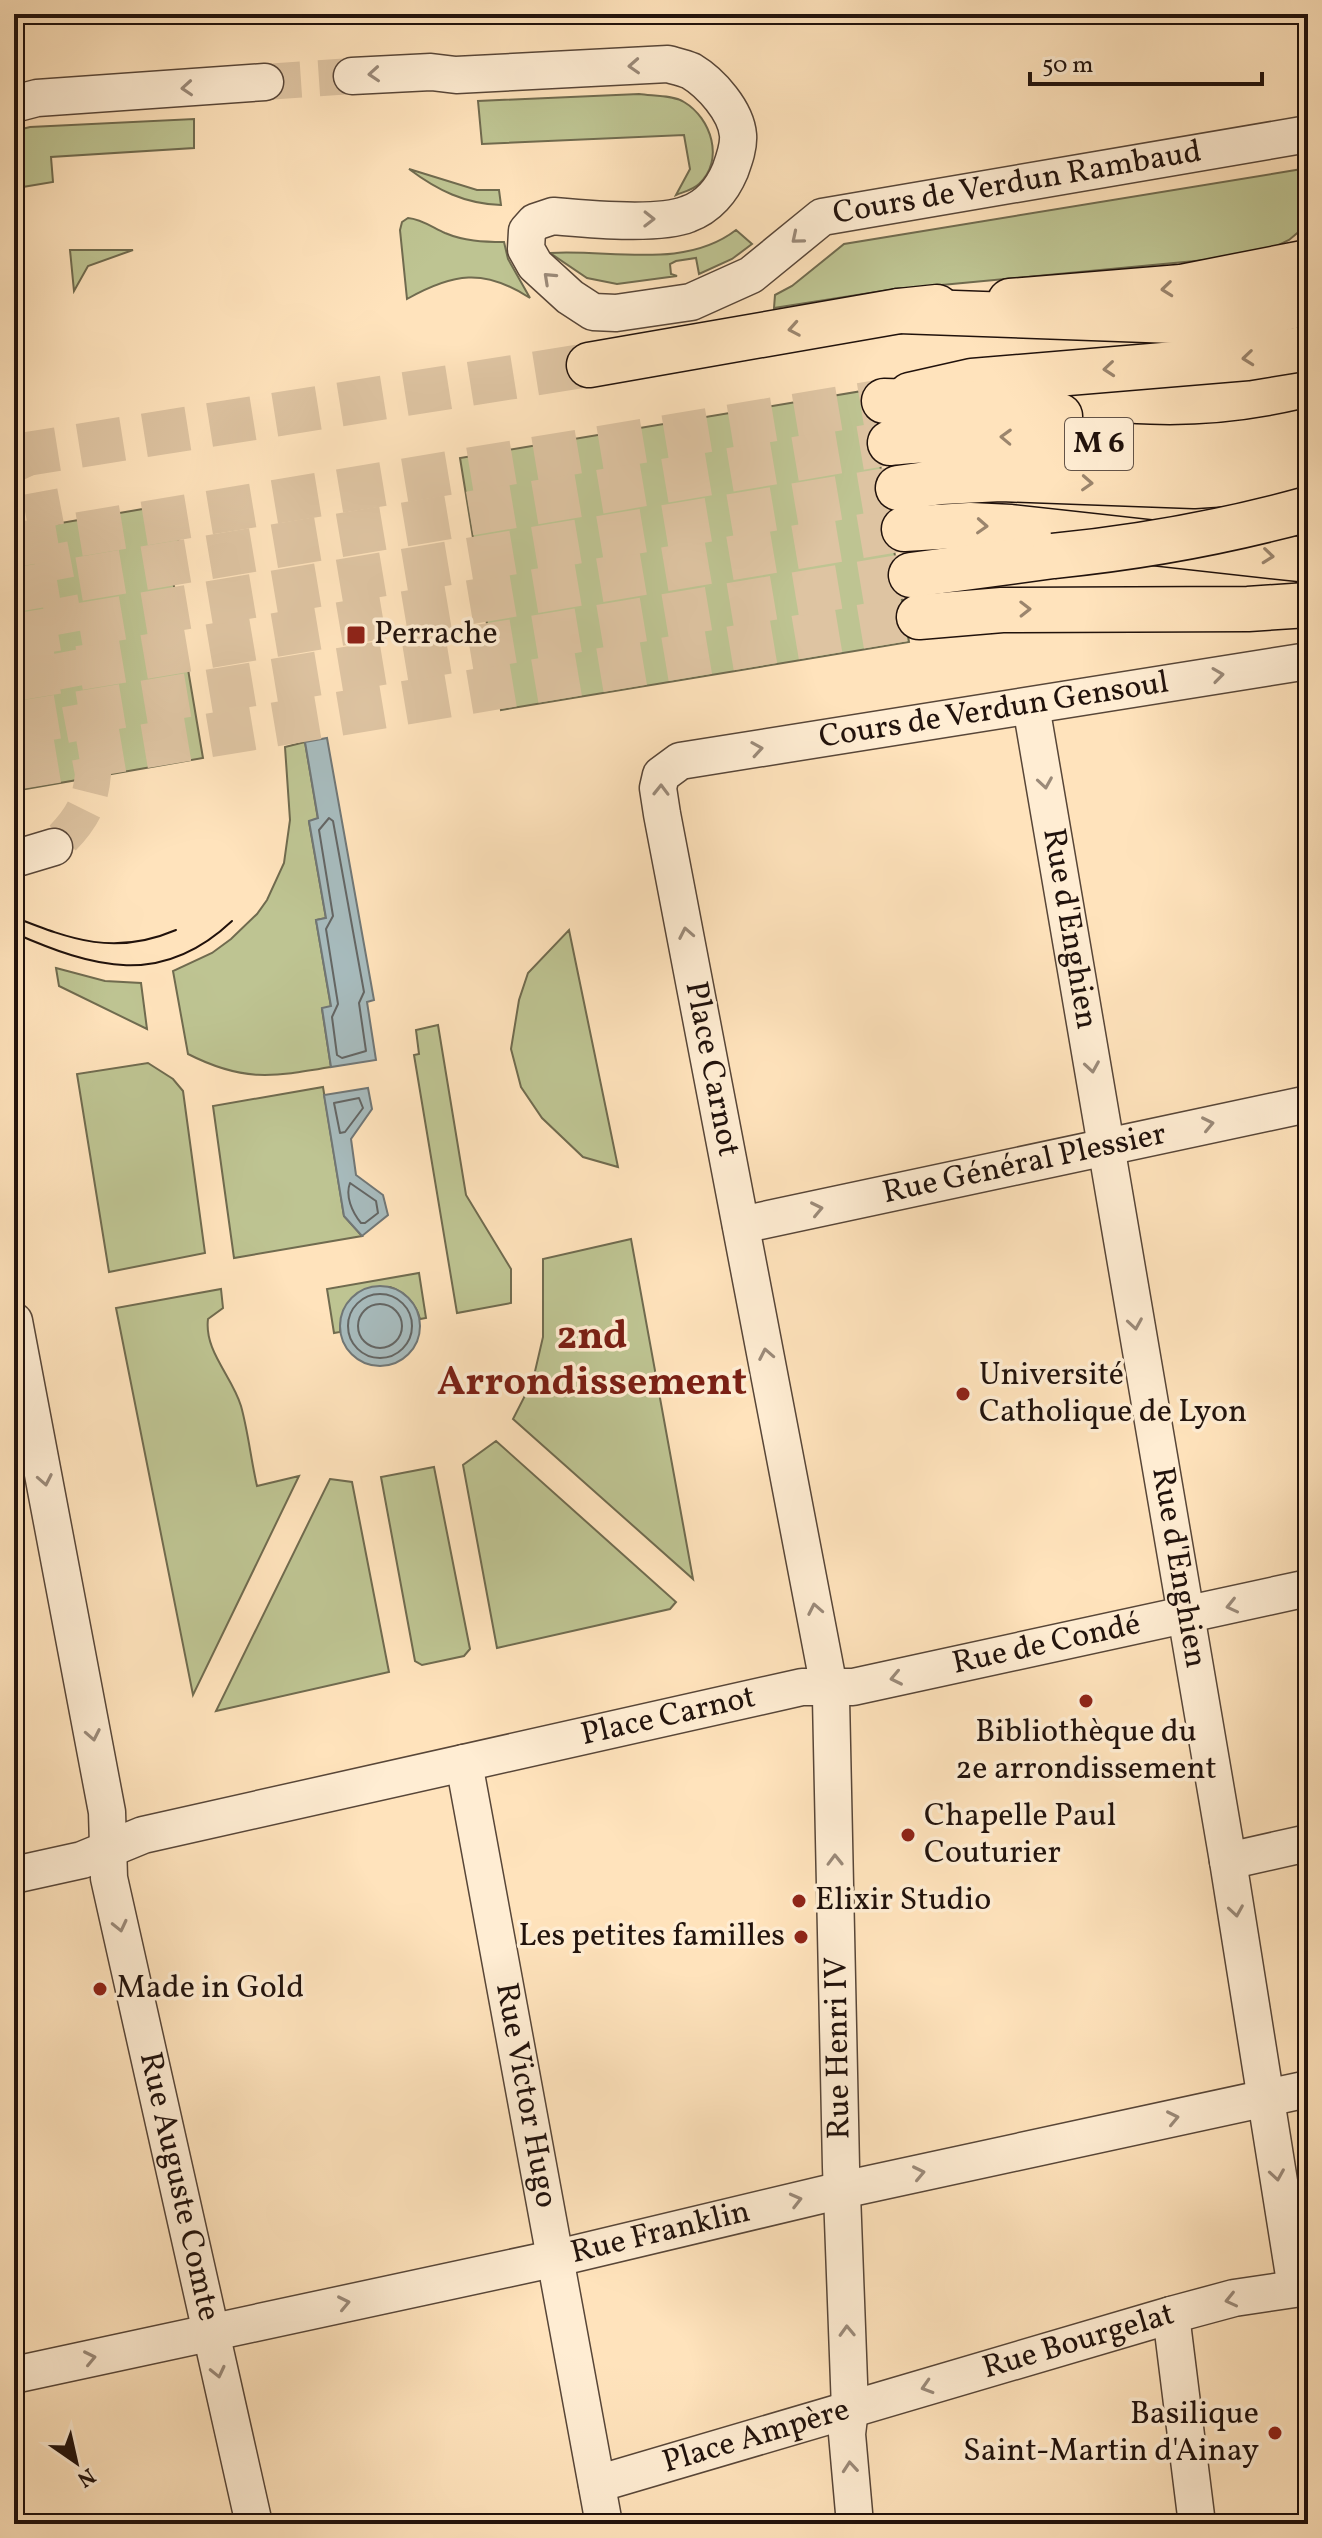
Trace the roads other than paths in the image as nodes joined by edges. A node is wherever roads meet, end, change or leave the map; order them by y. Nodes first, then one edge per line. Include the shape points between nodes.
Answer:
1 (352, 76) tunnel mouth
2 (265, 82) tunnel mouth
3 (14, 104) edge
4 (1308, 134) edge
5 (1308, 241) edge
6 (1308, 262) edge
7 (1244, 276) junction
8 (1308, 303) edge
9 (899, 311) junction
10 (1308, 348) edge
11 (589, 365) tunnel mouth
12 (890, 443) tunnel mouth
13 (1308, 444) edge
14 (1219, 445) junction
15 (1308, 509) edge
16 (1308, 560) edge
17 (911, 575) tunnel mouth
18 (1308, 605) edge
19 (919, 617) tunnel mouth
20 (1308, 661) edge
21 (1031, 706) junction
22 (680, 761) joint
23 (54, 847) tunnel mouth
24 (14, 859) edge
25 (1308, 1104) edge
26 (1105, 1145) junction
27 (741, 1225) junction
28 (14, 1321) edge
29 (20, 1378) edge
30 (1308, 1588) edge
31 (1184, 1616) junction
32 (830, 1686) junction
33 (464, 1763) junction
34 (1308, 1843) edge
35 (108, 1850) junction
36 (1228, 1861) junction
37 (14, 1875) edge
38 (1308, 2089) edge
39 (1265, 2098) junction
40 (842, 2190) junction
41 (557, 2258) junction
42 (1302, 2288) edge
43 (1171, 2315) junction
44 (210, 2333) junction
45 (14, 2375) edge
46 (850, 2409) junction
47 (597, 2484) junction
48 (254, 2524) edge
49 (604, 2524) edge
50 (855, 2524) edge
51 (1197, 2524) edge

4 -> 1 street, Cours de Verdun Rambaud via 822,217 751,275 691,302 593,312 535,265 526,249 527,231 553,216 664,220 688,215 710,201 726,180 738,134 727,106 707,83 668,64
2 -> 3 street
5 - 7 main road
6 - 7 main road
7 -> 9 main road via 1181,287
8 - 9 main road via 1201,322
9 -> 11 main road
10 -> 14 main road via 972,381 884,401 987,404
14 -> 12 main road, M 6 via 1150,447 996,437
13 - 14 main road, M 6
13 - 16 main road, M 6 via 1237,482 941,482 901,509 970,525
15 - 17 main road, bridge via 1165,543
19 -> 18 main road via 1002,610
21 -> 20 street, Cours de Verdun Gensoul
22 -> 21 street, Cours de Verdun Gensoul
21 -> 26 street, Rue d'Enghien
27 -> 22 street, Place Carnot via 658,788 661,775
23 - 24 street
26 -> 25 street, Rue Général Plessier
27 -> 26 street, Rue Général Plessier
26 -> 31 street, Rue d'Enghien
32 -> 27 street, Place Carnot
28 - 29 street
29 -> 35 street via 107,1812
30 -> 31 street, Rue de Condé
31 -> 32 street, Rue de Condé via 853,1687
31 - 36 street, Rue d'Enghien
32 - 33 street, Place Carnot via 802,1687
40 -> 32 street, Rue Henri IV
33 - 35 street, Place Carnot via 143,1835
33 - 41 street, Rue Victor Hugo
34 - 36 street
35 - 37 street
35 -> 44 street, Rue Auguste Comte via 109,1878
36 -> 39 street, Rue d'Enghien
38 - 39 street, Rue Franklin
40 -> 39 street, Rue Franklin
39 -> 42 street, Rue d'Enghien
41 -> 40 street, Rue Franklin
46 -> 40 street, Rue Henri IV
44 -> 41 street, Rue Franklin
41 - 47 street, Rue Victor Hugo
42 -> 43 street, Rue Bourgelat
43 -> 46 street, Rue Bourgelat
43 - 51 street
45 -> 44 street, Rue Franklin
44 -> 48 street, Rue Auguste Comte
46 - 47 street, Place Ampère
50 -> 46 street, Place Ampère via 847,2434
47 - 49 street, Rue Victor Hugo

